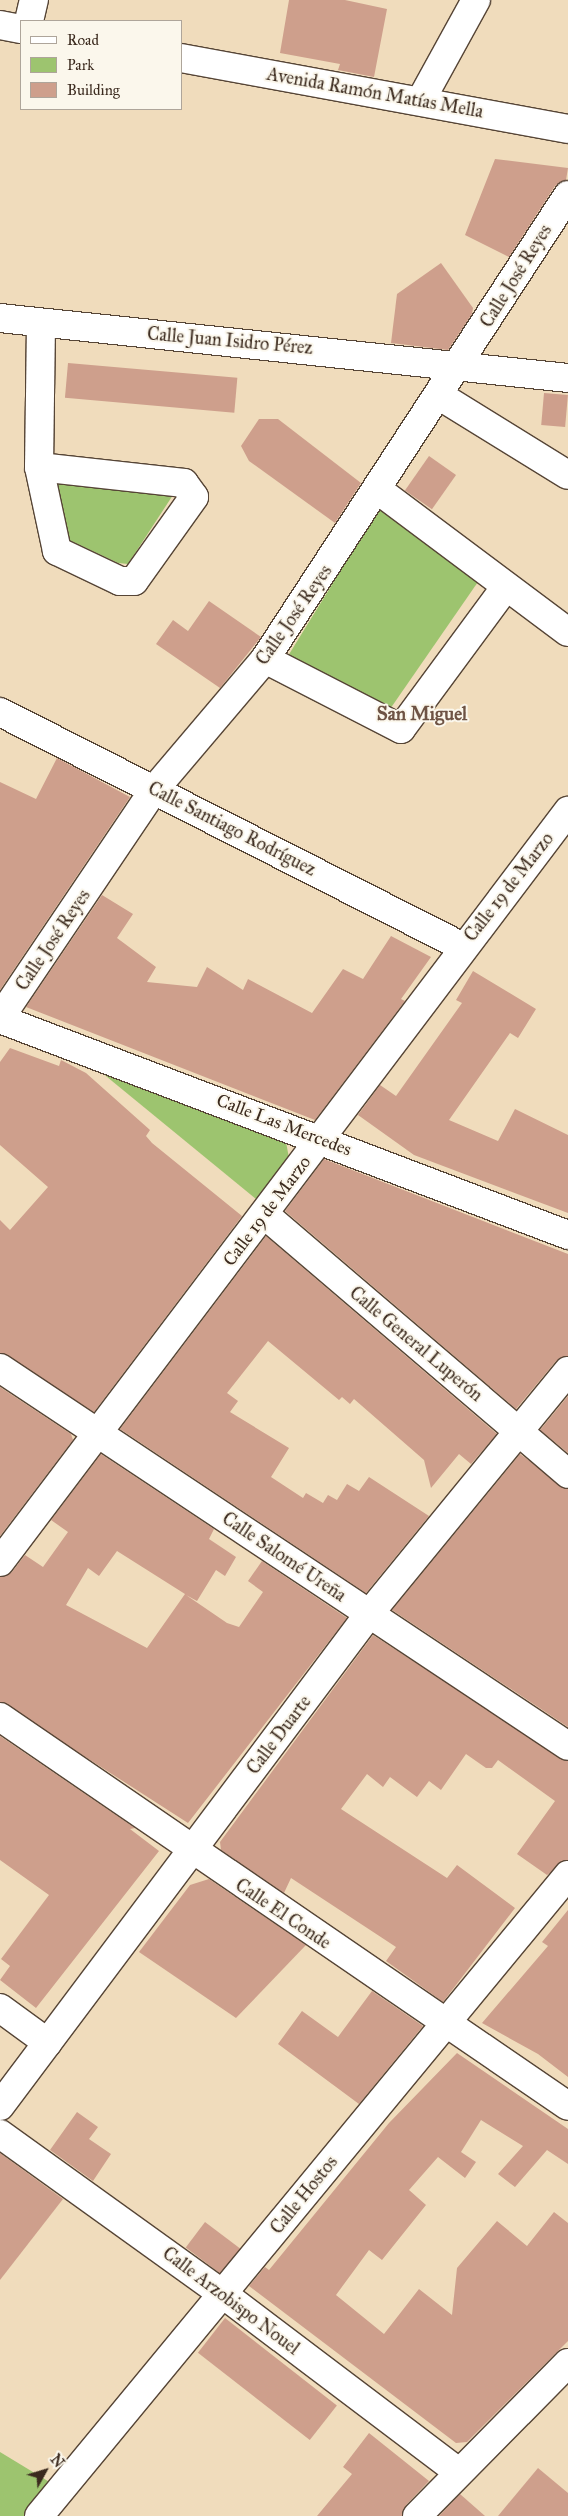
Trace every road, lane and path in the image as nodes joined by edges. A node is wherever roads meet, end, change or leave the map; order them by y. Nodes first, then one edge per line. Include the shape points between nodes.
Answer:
1 (34, 0) edge
2 (476, 0) edge
3 (29, 20) edge
4 (0, 25) edge
5 (20, 29) edge
6 (182, 58) edge
7 (421, 100) junction
8 (568, 129) edge
9 (568, 195) edge
10 (0, 318) edge
11 (41, 323) junction
12 (461, 364) junction
13 (568, 378) edge
14 (440, 396) junction
15 (39, 468) junction
16 (568, 475) edge
17 (378, 490) junction
18 (505, 588) junction
19 (568, 632) edge
20 (266, 659) junction
21 (0, 712) edge
22 (154, 790) junction
23 (568, 811) edge
24 (463, 947) junction
25 (0, 1019) edge
26 (321, 1139) junction
27 (264, 1214) junction
28 (568, 1235) edge
29 (0, 1368) edge
30 (568, 1371) edge
31 (97, 1432) junction
32 (521, 1432) junction
33 (568, 1474) edge
34 (0, 1562) edge
35 (369, 1614) junction
36 (0, 1717) edge
37 (568, 1746) edge
38 (192, 1852) junction
39 (568, 1875) edge
40 (0, 2008) edge
41 (444, 2022) junction
42 (48, 2043) junction
43 (0, 2106) edge
44 (568, 2106) edge
45 (0, 2134) edge
46 (224, 2294) junction
47 (568, 2363) edge
48 (458, 2472) junction
49 (39, 2516) edge
50 (417, 2516) edge

1 - 3 street
2 - 7 street
4 - 5 street
6 - 7 street, Avenida Ramón Matías Mella
7 - 8 street, Avenida Ramón Matías Mella
9 - 12 street, Calle José Reyes
10 - 11 street, Calle Juan Isidro Pérez
11 - 12 street, Calle Juan Isidro Pérez
11 - 15 street
12 - 13 street, Calle Juan Isidro Pérez
12 - 14 street, Calle José Reyes
14 - 16 street
14 - 17 street, Calle José Reyes
15 - 15 street via 57,552 120,581 134,581 194,497 184,483
17 - 18 street
17 - 20 street, Calle José Reyes
18 - 19 street
18 - 20 street via 401,729
20 - 22 street, Calle José Reyes
21 - 22 street, Calle Santiago Rodríguez
22 - 24 street, Calle Santiago Rodríguez
22 - 25 street, Calle José Reyes
23 - 24 street, Calle 19 de Marzo
24 - 26 street, Calle 19 de Marzo
25 - 26 street, Calle Las Mercedes
26 - 27 street, Calle 19 de Marzo
26 - 28 street, Calle Las Mercedes
27 - 31 street, Calle 19 de Marzo
27 - 32 street, Calle General Luperón
29 - 31 street, Calle Salomé Ureña
30 - 32 street, Calle Duarte
31 - 34 street, Calle 19 de Marzo
31 - 35 street, Calle Salomé Ureña
32 - 33 street, Calle General Luperón
32 - 35 street, Calle Duarte
35 - 37 street, Calle Salomé Ureña
35 - 38 street, Calle Duarte
36 - 38 street, Calle El Conde
38 - 41 street, Calle El Conde
38 - 42 street, Calle Duarte
39 - 41 street, Calle Hostos
40 - 42 street
41 - 44 street, Calle El Conde
41 - 46 street, Calle Hostos
42 - 43 street, Calle Duarte
45 - 46 street, Calle Arzobispo Nouel
46 - 48 street, Calle Arzobispo Nouel
46 - 49 street, Calle Hostos
47 - 48 street
48 - 50 street

